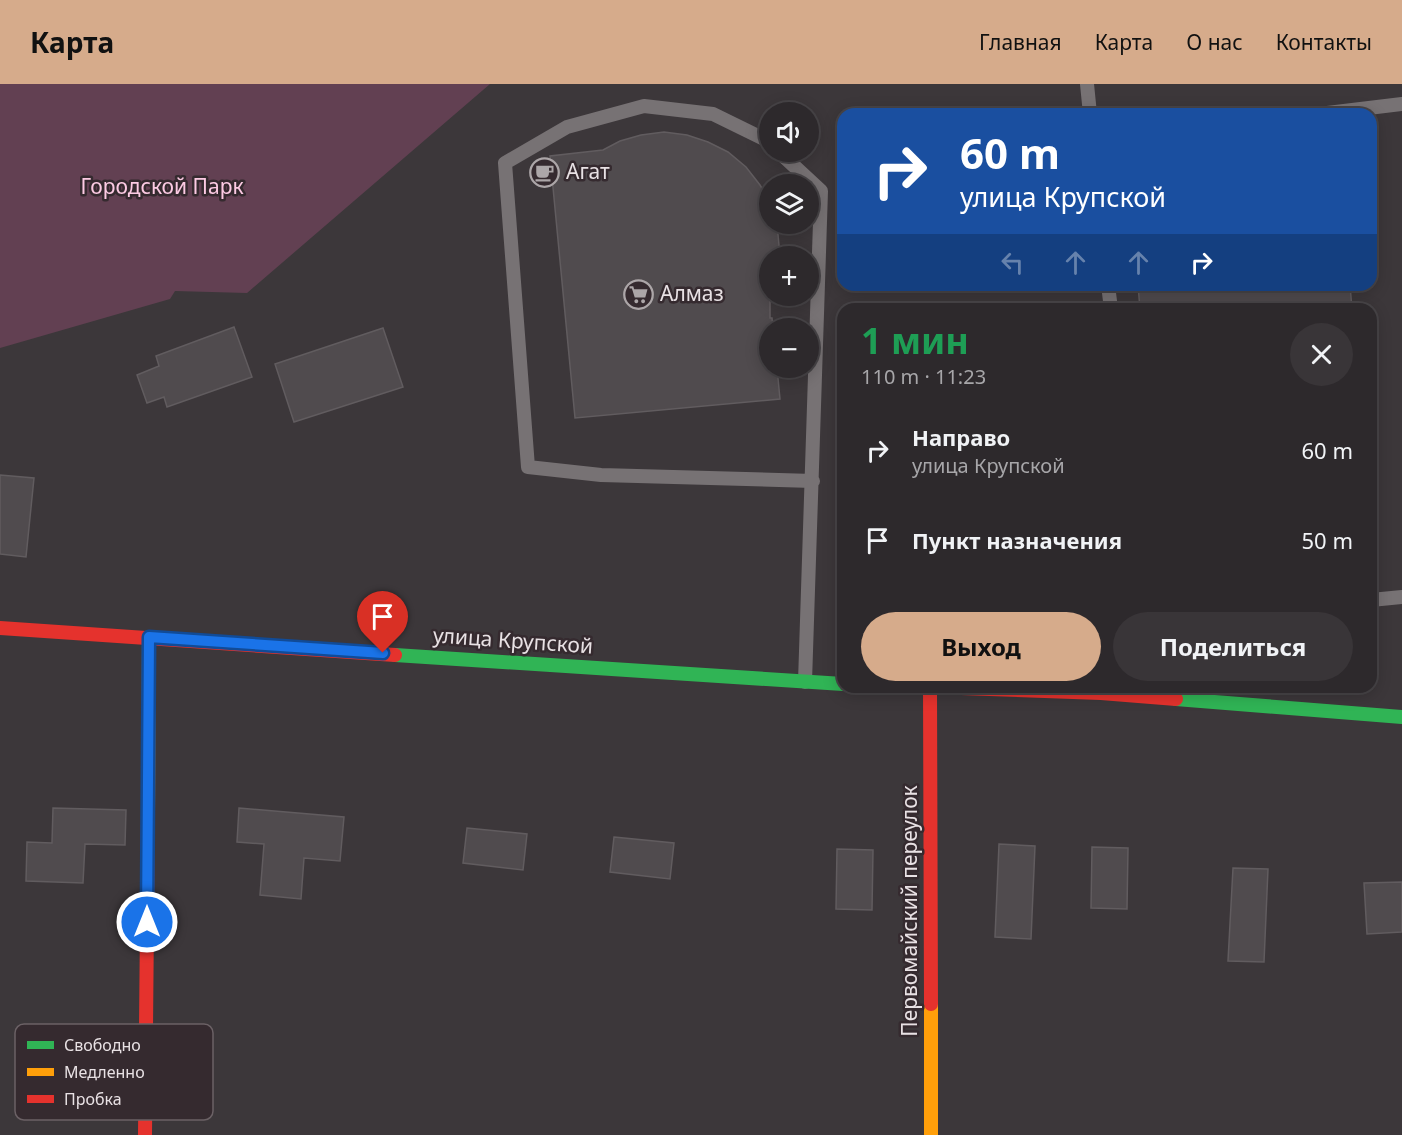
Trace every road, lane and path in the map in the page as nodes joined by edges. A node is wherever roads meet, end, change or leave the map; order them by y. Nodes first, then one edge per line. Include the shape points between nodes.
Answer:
1 (1087, 84) edge
2 (1402, 104) edge
3 (1089, 108) edge
4 (1368, 108) edge
5 (759, 137) edge
6 (790, 162) edge
7 (813, 481) junction
8 (1402, 597) edge
9 (1377, 599) edge
10 (0, 628) edge
11 (149, 637) junction
12 (806, 682) junction
13 (837, 684) edge
14 (932, 693) edge
15 (1136, 693) edge
16 (1402, 717) edge
17 (146, 1024) edge
18 (145, 1120) edge
19 (145, 1135) edge
20 (931, 1135) edge

1 - 3 lane
2 - 4 lane
5 - 7 lane via 713,114 644,106 567,127 505,163 528,468 600,475
6 - 7 lane via 821,191
7 - 12 lane
8 - 9 lane
10 - 11 street, улица Крупской
11 - 12 street, улица Крупской
11 - 17 street
12 - 13 street, улица Крупской
14 - 20 street, Первомайский переулок
15 - 16 street
18 - 19 street

